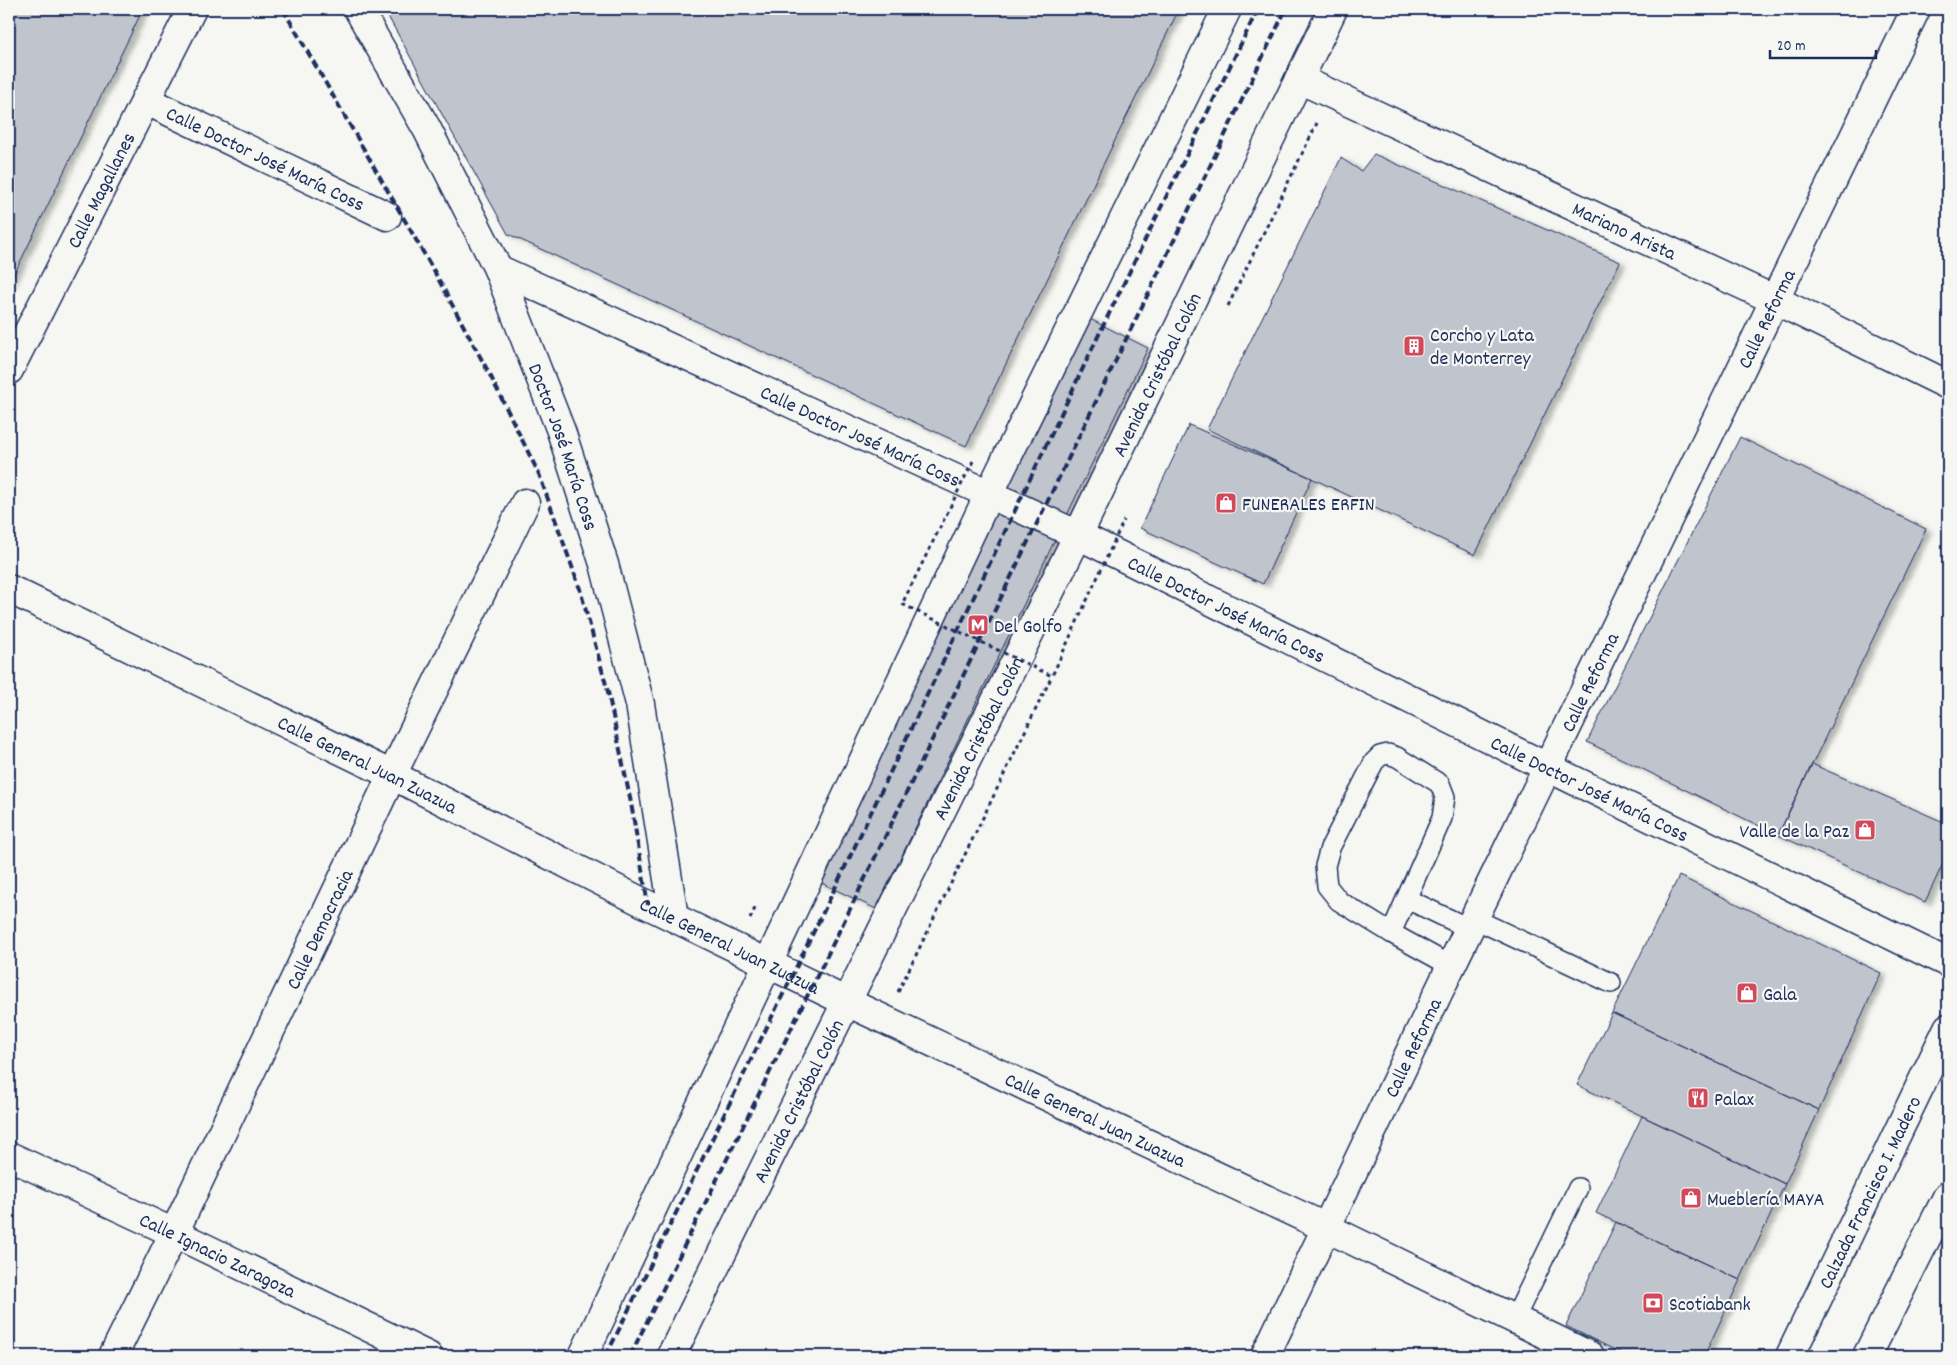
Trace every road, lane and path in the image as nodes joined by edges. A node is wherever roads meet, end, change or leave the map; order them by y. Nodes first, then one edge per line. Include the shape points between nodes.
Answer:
1 (192, 9) edge
2 (358, 9) edge
3 (1227, 9) edge
4 (1333, 9) edge
5 (1916, 9) edge
6 (1299, 79) junction
7 (1332, 94) junction
8 (145, 100) junction
9 (387, 216) dead end
10 (498, 269) junction
11 (1775, 300) junction
12 (1227, 308) dead end
13 (9, 370) edge
14 (1948, 384) edge
15 (973, 460) dead end
16 (989, 494) junction
17 (525, 503) dead end
18 (1124, 520) dead end
19 (1078, 535) junction
20 (9, 589) edge
21 (1052, 676) junction
22 (1549, 768) junction
23 (392, 776) junction
24 (1407, 899) junction
25 (674, 917) junction
26 (1472, 924) junction
27 (1391, 933) junction
28 (770, 963) junction
29 (1948, 963) edge
30 (1451, 966) junction
31 (1612, 983) dead end
32 (847, 1002) junction
33 (885, 1020) junction
34 (1948, 1028) edge
35 (9, 1156) edge
36 (1578, 1188) dead end
37 (1948, 1195) edge
38 (1327, 1228) junction
39 (174, 1232) junction
40 (1514, 1320) junction
41 (113, 1356) edge
42 (428, 1356) edge
43 (583, 1356) edge
44 (671, 1356) edge
45 (1265, 1356) edge
46 (1590, 1356) edge
47 (1790, 1356) edge
48 (1867, 1356) edge

1 - 8 street, Calle Magallanes
2 - 10 street, Doctor José María Coss via 427,129
3 - 16 street
4 - 6 street, Avenida Cristóbal Colón
5 - 11 street, Calle Reforma
6 - 7 street, Mariano Arista
6 - 19 street, Avenida Cristóbal Colón
7 - 11 street, Mariano Arista
7 - 12 path
8 - 9 street, Calle Doctor José María Coss
8 - 13 street, Calle Magallanes
10 - 16 street, Calle Doctor José María Coss
10 - 25 street, Doctor José María Coss via 561,431 604,564 640,704
11 - 14 street, Mariano Arista
11 - 22 street, Calle Reforma
15 - 21 path, bridge via 902,604
16 - 19 street, Calle Doctor José María Coss
16 - 28 street
17 - 23 street, Calle Democracia
18 - 21 path, bridge
19 - 22 street, Calle Doctor José María Coss
19 - 32 street, Avenida Cristóbal Colón
20 - 23 street, Calle General Juan Zuazua
21 - 33 path
22 - 26 street, Calle Reforma
22 - 29 street, Calle Doctor José María Coss
23 - 25 street, Calle General Juan Zuazua
23 - 39 street, Calle Democracia
24 - 26 lane
24 - 27 lane
24 - 27 lane via 1442,818 1446,797 1440,784 1388,754 1374,762 1330,848 1325,866 1327,886 1339,901
25 - 28 street, Calle General Juan Zuazua
26 - 30 street, Calle Reforma
26 - 31 lane
27 - 30 lane
28 - 32 street, Calle General Juan Zuazua
28 - 43 street
30 - 38 street, Calle Reforma
32 - 33 street, Calle General Juan Zuazua
32 - 44 street, Avenida Cristóbal Colón
33 - 38 street, Calle General Juan Zuazua
34 - 47 street, Calzada Francisco I. Madero
35 - 39 street, Calle Ignacio Zaragoza
36 - 40 lane
37 - 48 street
38 - 40 street, Calle General Juan Zuazua
38 - 45 street, Calle Reforma
39 - 41 street, Calle Democracia
39 - 42 street, Calle Ignacio Zaragoza
40 - 46 street, Calle General Juan Zuazua

